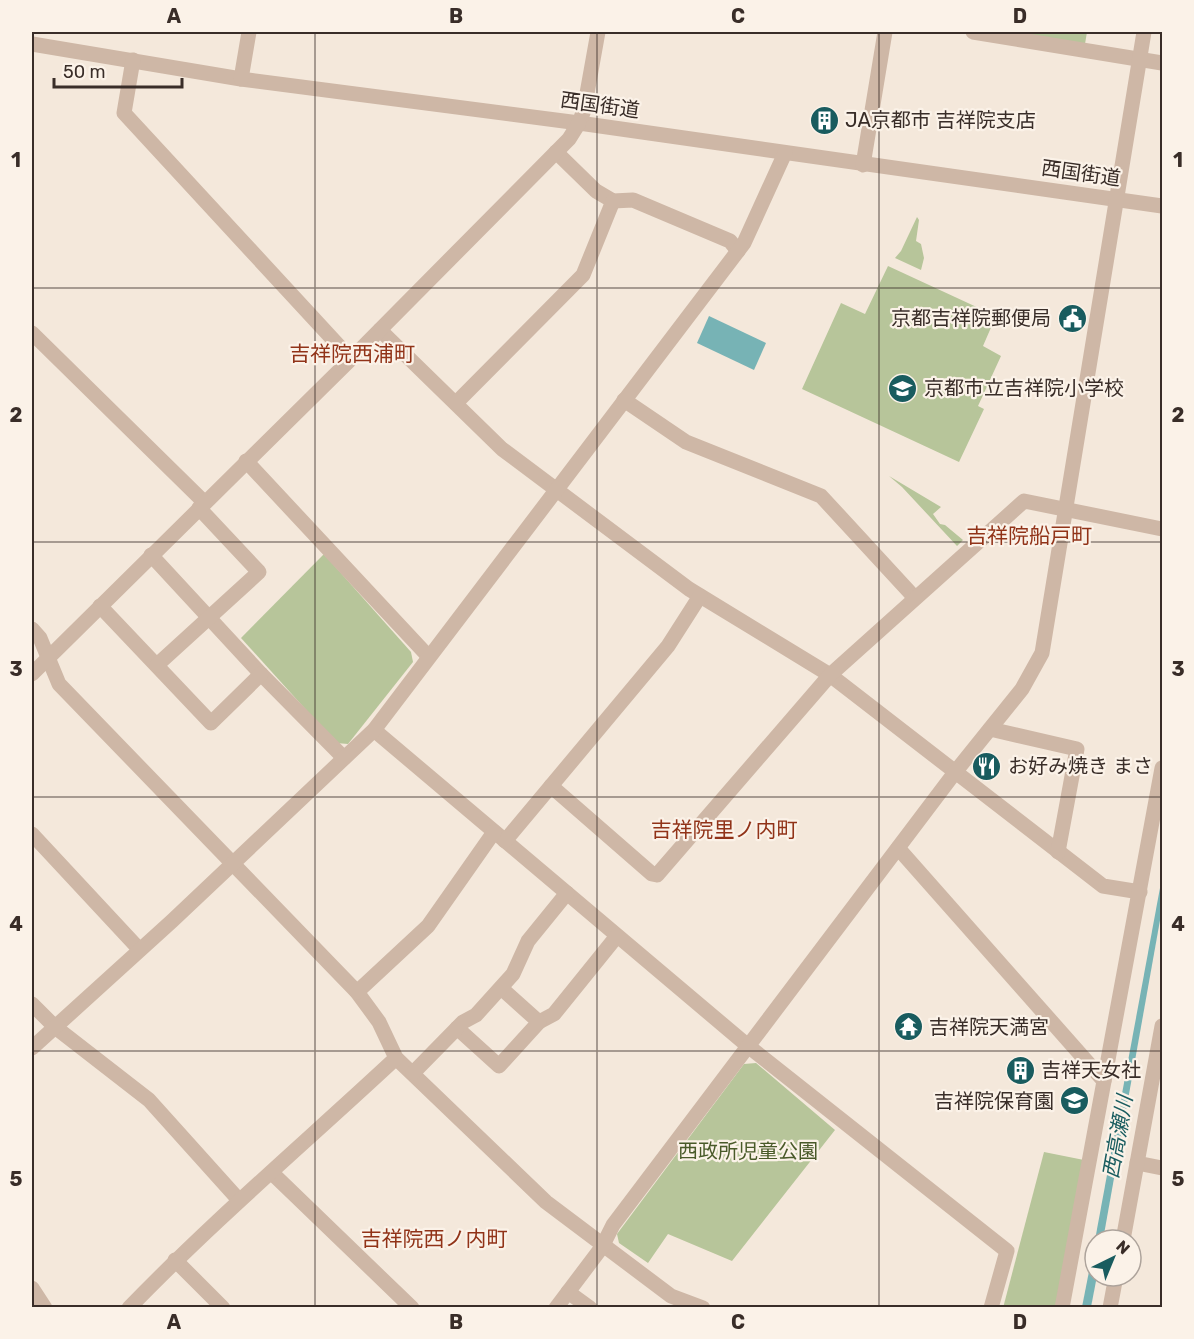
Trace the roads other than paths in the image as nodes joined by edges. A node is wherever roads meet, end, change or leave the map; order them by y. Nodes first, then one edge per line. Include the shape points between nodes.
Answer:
1 (249, 32) edge
2 (598, 32) edge
3 (885, 32) edge
4 (973, 32) edge
5 (1144, 32) edge
6 (32, 44) edge
7 (1140, 59) junction
8 (133, 60) junction
9 (1162, 63) edge
10 (241, 79) junction
11 (579, 123) junction
12 (556, 152) junction
13 (785, 153) junction
14 (862, 165) junction
15 (1116, 200) junction
16 (613, 201) junction
17 (1162, 206) edge
18 (738, 251) junction
19 (380, 330) junction
20 (32, 333) edge
21 (351, 359) junction
22 (624, 400) junction
23 (456, 403) junction
24 (246, 461) junction
25 (555, 490) junction
26 (202, 505) junction
27 (1065, 510) junction
28 (1162, 529) edge
29 (151, 555) junction
30 (700, 596) junction
31 (915, 598) junction
32 (100, 606) junction
33 (209, 617) junction
34 (32, 629) edge
35 (428, 656) junction
36 (49, 657) junction
37 (157, 664) junction
38 (32, 674) edge
39 (261, 674) junction
40 (830, 675) junction
41 (990, 729) junction
42 (374, 730) junction
43 (344, 758) junction
44 (1162, 768) edge
45 (956, 771) junction
46 (551, 786) junction
47 (32, 834) edge
48 (499, 836) junction
49 (898, 848) junction
50 (1058, 852) junction
51 (233, 864) junction
52 (1140, 892) junction
53 (567, 893) junction
54 (617, 936) junction
55 (139, 949) junction
56 (501, 988) junction
57 (357, 992) junction
58 (32, 1004) edge
59 (539, 1022) junction
60 (1162, 1026) edge
61 (55, 1027) junction
62 (457, 1028) junction
63 (748, 1046) junction
64 (32, 1048) edge
65 (396, 1058) junction
66 (412, 1073) junction
67 (1104, 1081) junction
68 (1137, 1163) junction
69 (1162, 1168) edge
70 (272, 1173) junction
71 (238, 1199) junction
72 (1125, 1228) edge
73 (602, 1247) junction
74 (175, 1260) junction
75 (32, 1288) edge
76 (1114, 1288) edge
77 (568, 1292) junction
78 (45, 1308) edge
79 (129, 1308) edge
80 (223, 1308) edge
81 (412, 1308) edge
82 (556, 1308) edge
83 (591, 1308) edge
84 (703, 1308) edge
85 (991, 1308) edge
86 (1062, 1308) edge
87 (1110, 1308) edge

1 - 10 street
2 - 11 street
3 - 14 street
4 - 7 street
5 - 7 street
6 - 8 street, 西国街道
7 - 9 street
7 - 15 street
8 - 10 street, 西国街道
8 - 21 street via 124,113
10 - 11 street, 西国街道
11 - 12 street
11 - 13 street, 西国街道
12 - 16 street via 596,191
12 - 19 street
13 - 14 street, 西国街道
13 - 18 street
14 - 15 street, 西国街道
15 - 17 street, 西国街道
15 - 27 street
16 - 18 street via 633,201 730,242
16 - 23 street via 583,275
18 - 22 street
19 - 21 street
19 - 23 street
20 - 26 street
21 - 24 street
22 - 25 street
22 - 31 street via 686,442 820,496
23 - 25 street via 502,449
24 - 26 street
24 - 35 street
25 - 30 street
25 - 35 street
26 - 29 street
26 - 33 street via 259,572
27 - 28 street
27 - 31 street via 1024,501
27 - 41 street via 1042,653 1022,689
29 - 32 street
29 - 33 street
30 - 40 street
30 - 46 street via 668,646
31 - 40 street
32 - 36 street
32 - 37 street
33 - 37 street
33 - 39 street
34 - 36 street
35 - 42 street
36 - 38 street
36 - 51 street via 59,684
37 - 39 street via 211,723
39 - 43 street
40 - 45 street
40 - 46 street via 657,875
41 - 45 street
41 - 50 street via 1077,749
42 - 43 street
42 - 48 street
43 - 51 street
44 - 52 street
45 - 49 street
45 - 50 street
46 - 48 street
47 - 55 street
48 - 53 street
48 - 57 street via 428,926
49 - 63 street
49 - 67 street
50 - 52 street via 1103,886
51 - 55 street
51 - 57 street
52 - 67 street
53 - 54 street
53 - 56 street via 528,941 513,974
54 - 59 street via 554,1014
54 - 63 street
55 - 61 street
56 - 59 street
56 - 62 street via 476,1015
57 - 65 street via 379,1022
58 - 61 street
59 - 62 street via 500,1066
60 - 68 street
61 - 64 street
61 - 71 street via 149,1100
62 - 66 street
63 - 73 street via 612,1225
63 - 85 street via 1007,1251
65 - 66 street
65 - 70 street
66 - 73 street via 546,1202
67 - 86 street
68 - 69 street
68 - 72 street
70 - 71 street
70 - 81 street
71 - 74 street
73 - 77 street
73 - 84 street via 670,1296
74 - 79 street
74 - 80 street
75 - 78 street
76 - 87 street
77 - 82 street
77 - 83 street

